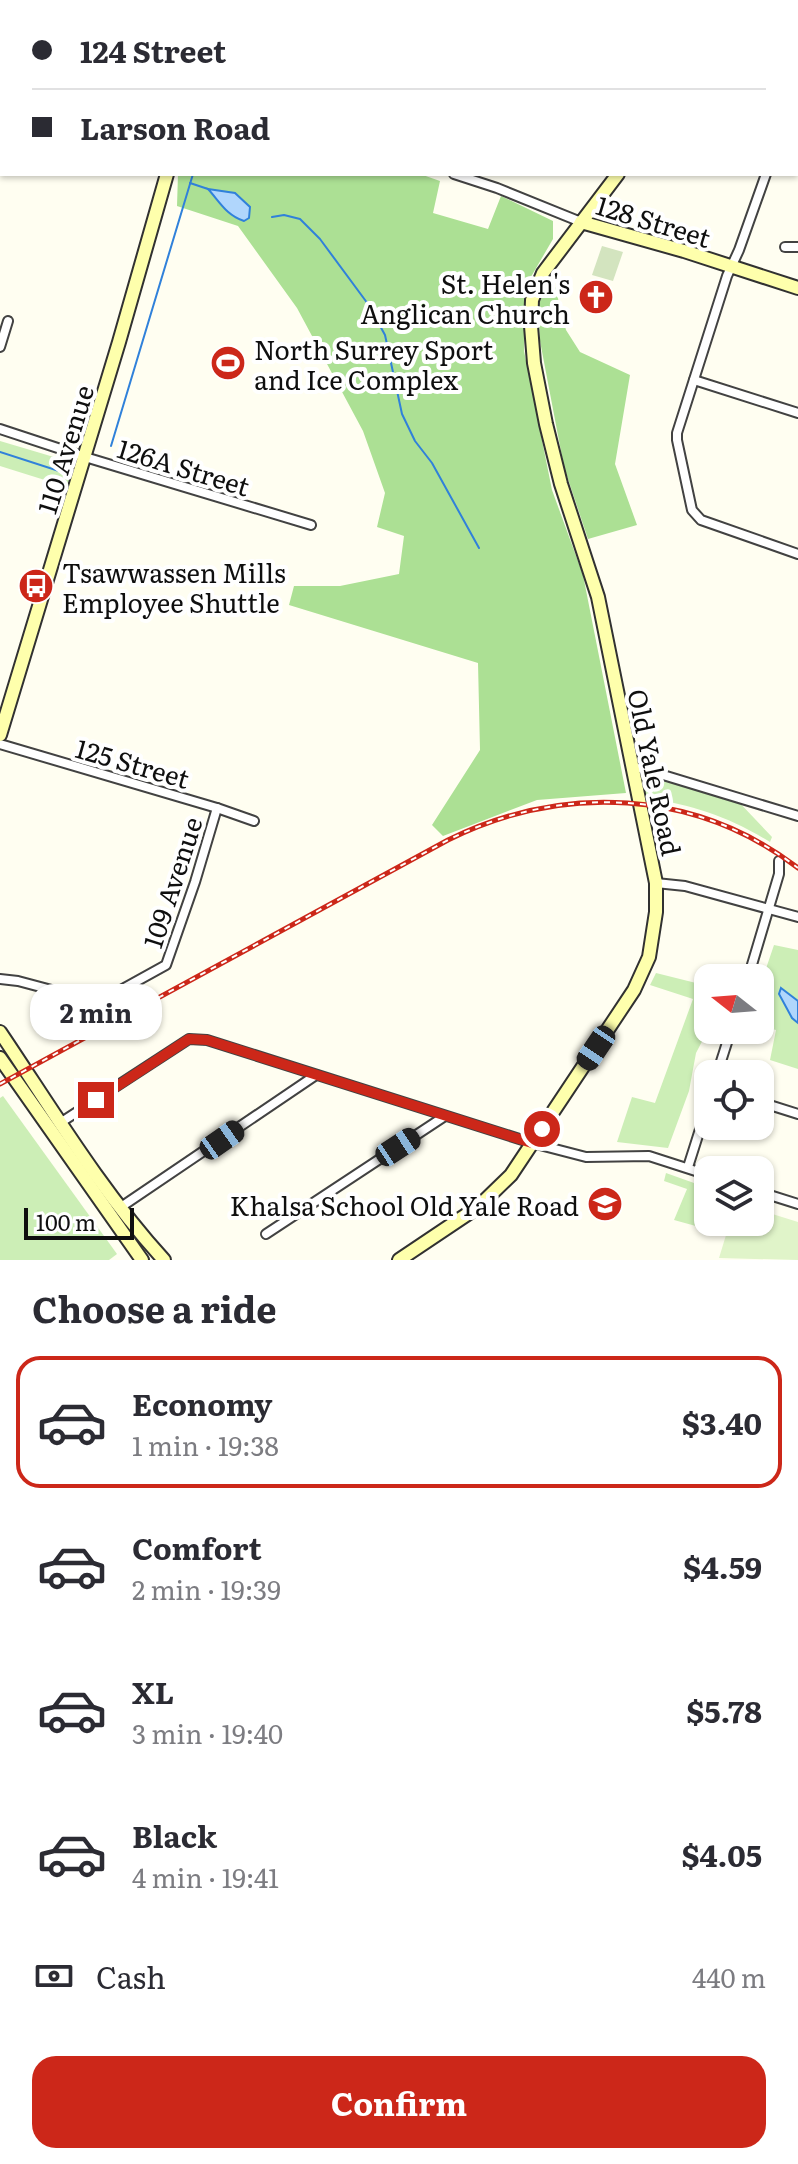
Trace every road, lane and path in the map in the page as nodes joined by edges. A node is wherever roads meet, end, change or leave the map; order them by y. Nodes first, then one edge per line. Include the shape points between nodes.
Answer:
1 (166, 176) edge
2 (460, 176) edge
3 (616, 176) edge
4 (765, 176) edge
5 (581, 222) junction
6 (785, 247) dead end
7 (798, 247) edge
8 (731, 267) junction
9 (798, 288) edge
10 (8, 321) dead end
11 (0, 347) edge
12 (694, 380) junction
13 (798, 413) edge
14 (0, 429) edge
15 (85, 457) junction
16 (311, 525) dead end
17 (798, 554) edge
18 (0, 735) edge
19 (0, 744) edge
20 (632, 769) junction
21 (217, 808) junction
22 (798, 816) edge
23 (254, 821) dead end
24 (779, 861) dead end
25 (656, 883) junction
26 (770, 909) junction
27 (798, 917) edge
28 (752, 964) edge
29 (0, 979) edge
30 (0, 1032) edge
31 (0, 1058) edge
32 (316, 1075) junction
33 (774, 1106) edge
34 (798, 1114) edge
35 (445, 1116) junction
36 (60, 1123) junction
37 (697, 1140) edge
38 (532, 1143) junction
39 (688, 1167) junction
40 (694, 1169) edge
41 (774, 1196) edge
42 (798, 1204) edge
43 (121, 1207) junction
44 (266, 1234) dead end
45 (142, 1260) edge
46 (164, 1260) edge
47 (399, 1260) edge

1 - 15 main road, 110 Avenue
2 - 5 street, 128 Street
3 - 5 main road, Old Yale Road
4 - 8 street
5 - 8 main road, 128 Street
5 - 20 main road, Old Yale Road via 538,283 531,337 561,484 598,597
6 - 7 street
8 - 9 main road, 128 Street
8 - 12 street
10 - 11 street
12 - 13 street
12 - 17 street via 677,433 692,510 701,520
14 - 15 street, 126A Street
15 - 16 street, 126A Street
15 - 18 main road, 110 Avenue
19 - 21 street, 125 Street
20 - 22 street
20 - 25 main road, Old Yale Road
21 - 23 street, 125 Street
21 - 29 street, 109 Avenue via 166,965 93,1001
24 - 26 street
25 - 26 street
25 - 38 main road, Old Yale Road via 642,977
26 - 27 street
26 - 28 street
30 - 36 main road
31 - 45 main road
32 - 35 street
32 - 36 street via 189,1039
32 - 43 street
33 - 34 street
35 - 38 street
35 - 44 street
36 - 43 main road
37 - 39 street
38 - 39 street via 586,1157 641,1155
38 - 47 main road, Old Yale Road via 491,1196
39 - 40 street
41 - 42 street
43 - 46 main road

